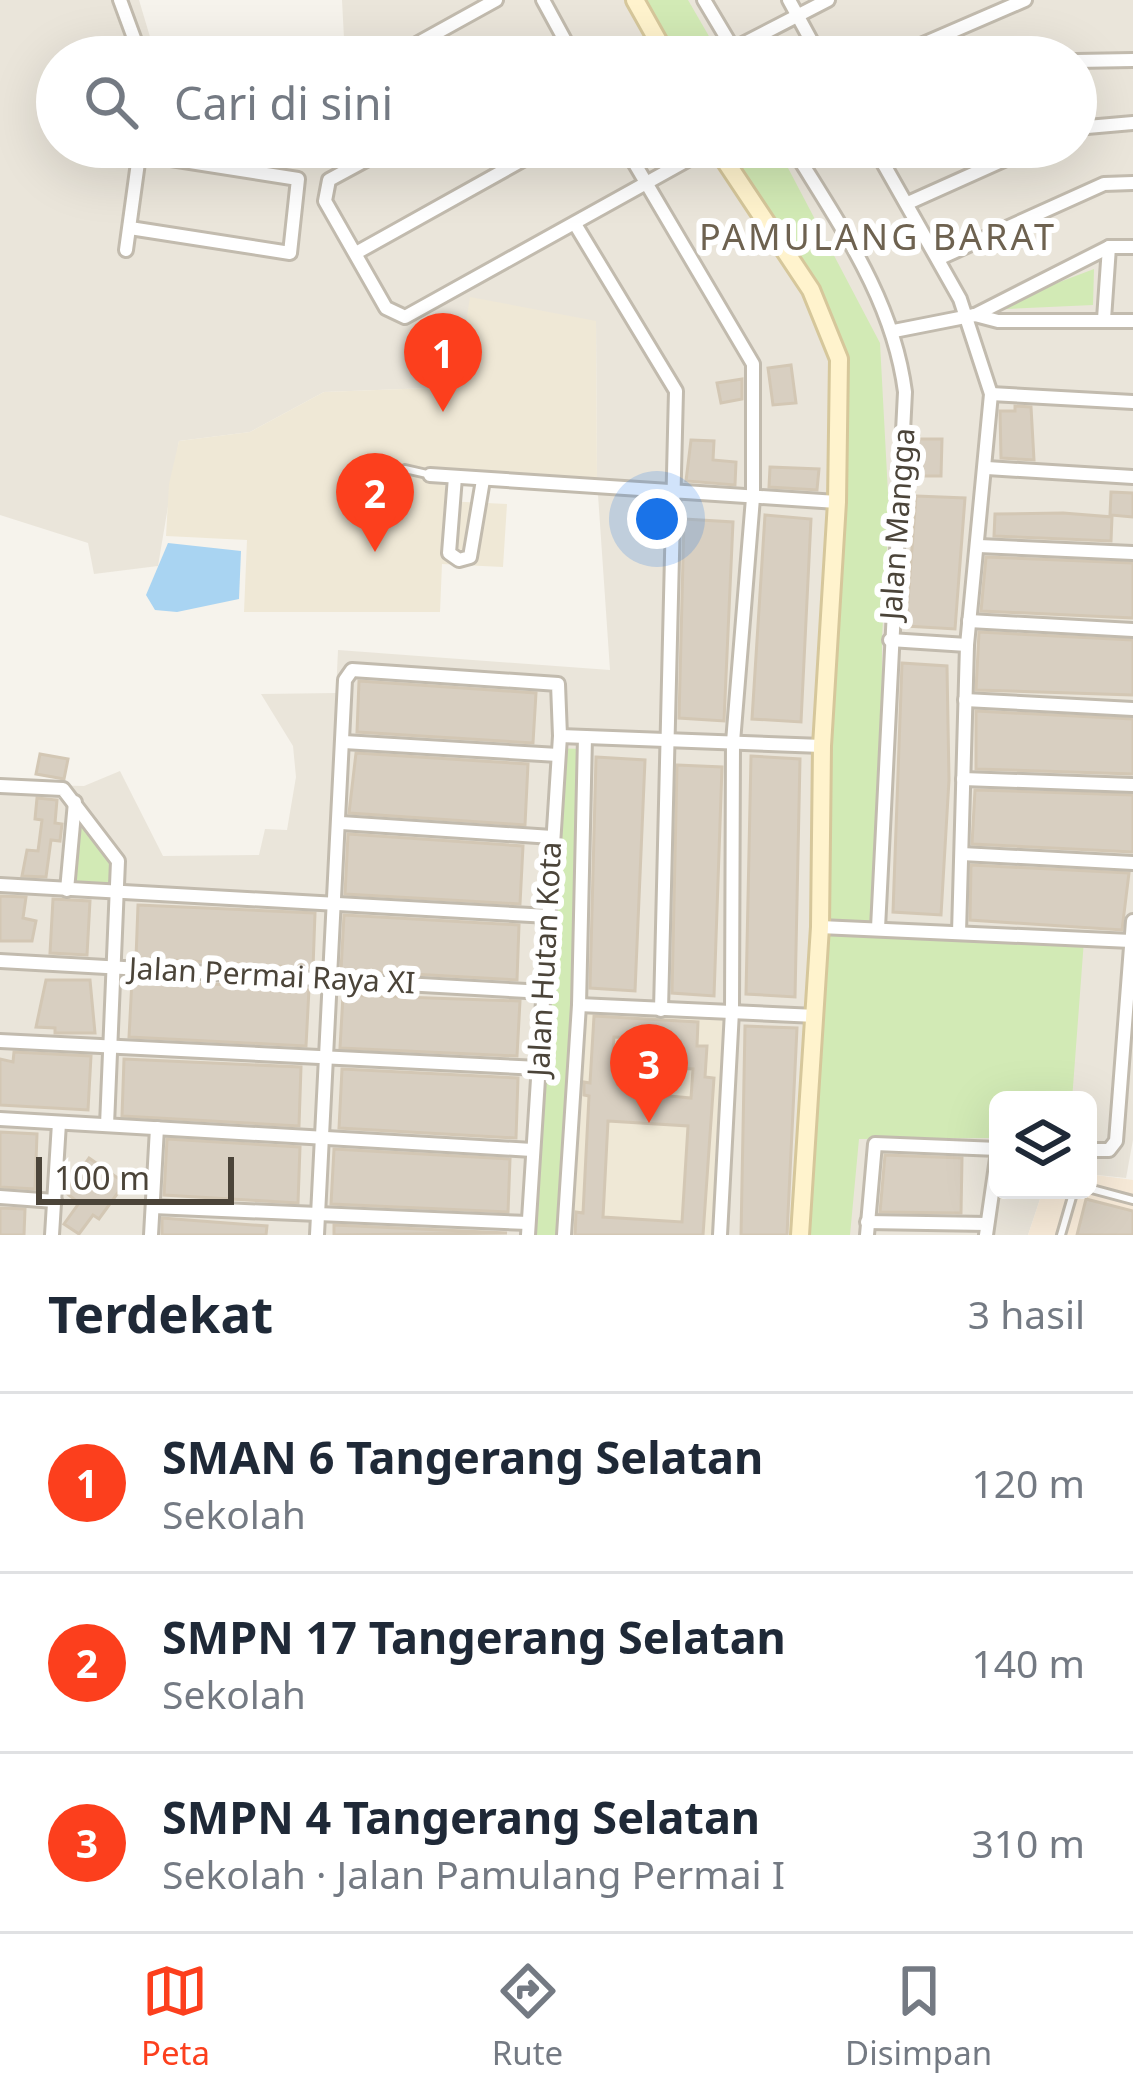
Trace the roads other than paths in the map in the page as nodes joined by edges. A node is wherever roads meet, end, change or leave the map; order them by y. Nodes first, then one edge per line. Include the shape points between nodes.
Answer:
1 (120, 0) edge
2 (496, 0) edge
3 (542, 0) edge
4 (636, 0) edge
5 (704, 0) edge
6 (788, 0) edge
7 (828, 0) edge
8 (1025, 0) edge
9 (796, 15) junction
10 (133, 36) edge
11 (431, 36) edge
12 (562, 36) edge
13 (656, 36) edge
14 (726, 36) edge
15 (763, 36) edge
16 (808, 36) edge
17 (942, 36) edge
18 (1133, 60) edge
19 (1097, 61) edge
20 (1097, 122) edge
21 (1133, 123) edge
22 (137, 168) edge
23 (236, 168) edge
24 (351, 168) edge
25 (508, 168) edge
26 (636, 168) edge
27 (672, 168) edge
28 (728, 168) edge
29 (805, 168) edge
30 (888, 168) edge
31 (986, 168) edge
32 (644, 182) junction
33 (1133, 183) edge
34 (908, 203) junction
35 (575, 224) junction
36 (130, 228) junction
37 (1109, 247) junction
38 (1133, 247) edge
39 (126, 250) dead end
40 (356, 253) junction
41 (940, 258) junction
42 (971, 316) junction
43 (1104, 319) junction
44 (1133, 321) edge
45 (894, 332) junction
46 (991, 394) junction
47 (1133, 402) edge
48 (405, 469) dead end
49 (987, 469) junction
50 (430, 475) joint
51 (455, 477) junction
52 (1133, 477) edge
53 (482, 480) junction
54 (673, 494) junction
55 (754, 498) junction
56 (837, 502) junction
57 (979, 545) junction
58 (1133, 553) edge
59 (969, 621) junction
60 (1133, 630) edge
61 (890, 640) junction
62 (967, 645) junction
63 (964, 700) junction
64 (1133, 709) edge
65 (560, 736) junction
66 (585, 737) junction
67 (344, 742) junction
68 (664, 742) junction
69 (734, 742) junction
70 (822, 746) junction
71 (557, 755) junction
72 (963, 778) junction
73 (1133, 785) edge
74 (0, 786) edge
75 (75, 801) junction
76 (341, 823) junction
77 (552, 837) junction
78 (962, 854) junction
79 (1133, 863) edge
80 (0, 885) edge
81 (68, 890) junction
82 (119, 893) junction
83 (334, 901) junction
84 (549, 916) junction
85 (1133, 921) edge
86 (820, 926) junction
87 (878, 928) junction
88 (959, 933) junction
89 (1131, 941) edge
90 (0, 961) edge
91 (116, 967) junction
92 (331, 980) junction
93 (544, 992) junction
94 (579, 1005) junction
95 (661, 1010) junction
96 (733, 1011) junction
97 (816, 1016) junction
98 (0, 1041) edge
99 (113, 1048) junction
100 (327, 1059) junction
101 (540, 1068) junction
102 (0, 1119) edge
103 (59, 1123) junction
104 (107, 1125) junction
105 (158, 1128) junction
106 (323, 1139) junction
107 (532, 1150) junction
108 (989, 1150) edge
109 (1097, 1150) edge
110 (1097, 1190) edge
111 (0, 1197) edge
112 (991, 1199) edge
113 (1071, 1199) edge
114 (1133, 1200) edge
115 (55, 1201) junction
116 (153, 1207) junction
117 (318, 1215) junction
118 (528, 1229) edge
119 (867, 1229) edge
120 (986, 1230) edge
121 (52, 1235) edge
122 (151, 1235) edge
123 (317, 1235) edge
124 (564, 1235) edge
125 (720, 1235) edge
126 (800, 1235) edge
127 (1061, 1235) edge

1 - 10 street
2 - 11 street
3 - 12 street
4 - 13 street
5 - 14 street
6 - 9 street
7 - 9 street
8 - 17 street
9 - 15 street
9 - 16 street
18 - 19 street
20 - 21 street
22 - 36 street
23 - 36 street via 298,179 290,253
24 - 40 street via 324,189
25 - 40 street
26 - 32 street
27 - 32 street
28 - 56 street via 835,339 842,390
29 - 45 street, Jalan Mangga via 872,278
30 - 34 street
31 - 34 street
32 - 35 street
32 - 55 street via 753,364
33 - 41 street via 1104,184
34 - 41 street
35 - 40 street via 405,317 386,308
35 - 54 street via 670,375 677,410
36 - 39 street
37 - 38 street
37 - 42 street
37 - 43 street
41 - 42 street
42 - 43 street
42 - 45 street
42 - 46 street
43 - 44 street
45 - 61 street, Jalan Mangga via 906,410
46 - 47 street
46 - 49 street
48 - 50 lane
49 - 52 street
49 - 57 street
50 - 51 street
51 - 53 street
51 - 53 street via 449,553 459,560 470,557
53 - 54 street
54 - 55 street
54 - 68 street
55 - 56 street
55 - 69 street
56 - 70 street
57 - 58 street
57 - 59 street
59 - 60 street
59 - 62 street
61 - 62 street
61 - 87 street, Jalan Mangga
62 - 63 street
63 - 64 street
63 - 72 street
65 - 66 street
65 - 67 street, Jalan Hutan Kota via 558,684 352,670
65 - 71 street, Jalan Hutan Kota
66 - 68 street
66 - 94 street
67 - 71 street
67 - 76 street
68 - 69 street
68 - 95 street
69 - 70 street
69 - 96 street
70 - 86 street
71 - 77 street, Jalan Hutan Kota
72 - 73 street
72 - 78 street
74 - 75 street via 63,790
75 - 81 street
75 - 82 street via 114,851
76 - 77 street
76 - 83 street
77 - 84 street, Jalan Hutan Kota
78 - 79 street
78 - 88 street
80 - 81 street
81 - 82 street
82 - 83 street
82 - 91 street
83 - 84 street
83 - 92 street
84 - 93 street, Jalan Hutan Kota
85 - 89 street
86 - 87 street
86 - 97 street
87 - 88 street
88 - 89 street
89 - 109 street via 1116,1142
90 - 91 street, Jalan Permai Raya XI
91 - 92 street, Jalan Permai Raya XI
91 - 99 street
92 - 93 street, Jalan Permai Raya XI
92 - 100 street
93 - 101 street, Jalan Hutan Kota
94 - 95 street
94 - 124 street
95 - 96 street
96 - 97 street
96 - 125 street
97 - 126 street
98 - 99 street
99 - 100 street
99 - 104 street
100 - 101 street
100 - 106 street
101 - 107 street, Jalan Hutan Kota
102 - 103 street
103 - 104 street
103 - 115 street
104 - 105 street
105 - 106 street
105 - 116 street
106 - 107 street
106 - 117 street
107 - 118 street, Jalan Hutan Kota
108 - 119 street via 875,1144
110 - 114 lane
111 - 115 street
112 - 120 street
113 - 127 lane
115 - 121 street
116 - 117 street
116 - 122 street
117 - 118 street
117 - 123 street
119 - 120 street

